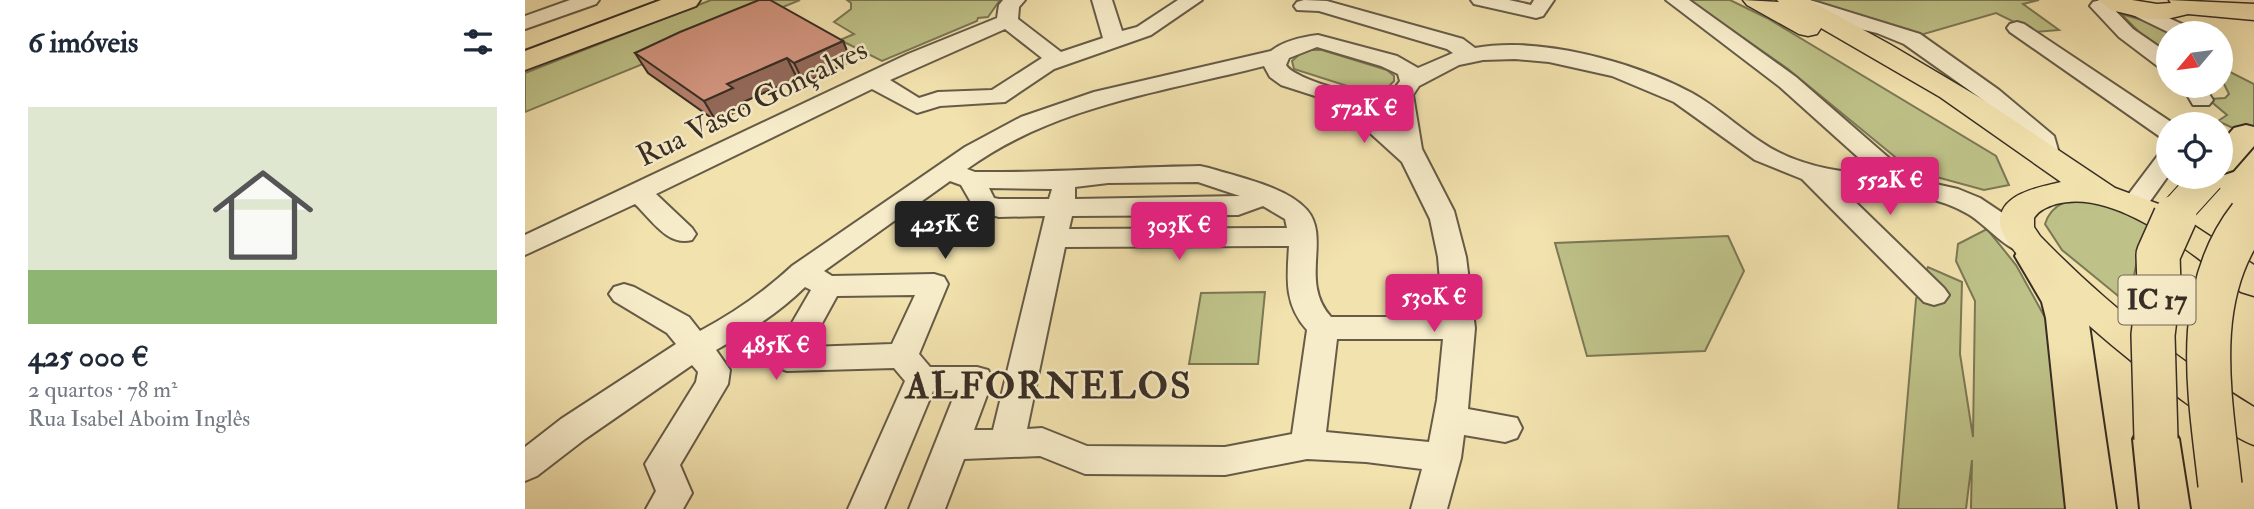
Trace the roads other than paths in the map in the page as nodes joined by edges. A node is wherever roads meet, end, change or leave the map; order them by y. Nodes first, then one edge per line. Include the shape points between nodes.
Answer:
1 (589, 0) edge
2 (632, 0) edge
3 (686, 0) edge
4 (1103, 0) edge
5 (1192, 0) edge
6 (1481, 0) edge
7 (1544, 0) edge
8 (1675, 0) edge
9 (1756, 0) edge
10 (1791, 0) edge
11 (2105, 3) edge
12 (1314, 5) edge
13 (1011, 10) edge
14 (2184, 12) edge
15 (2254, 12) edge
16 (525, 23) edge
17 (2017, 28) dead end
18 (525, 39) edge
19 (1115, 42) junction
20 (1341, 47) junction
21 (1283, 53) junction
22 (2156, 54) edge
23 (1461, 58) junction
24 (1057, 59) junction
25 (525, 61) edge
26 (1389, 61) junction
27 (873, 80) junction
28 (1298, 82) junction
29 (1167, 84) junction
30 (1406, 87) junction
31 (986, 98) junction
32 (1345, 98) junction
33 (1029, 122) junction
34 (2156, 123) edge
35 (2246, 135) dead end
36 (2233, 150) edge
37 (1413, 159) junction
38 (2156, 170) edge
39 (1812, 174) junction
40 (959, 175) junction
41 (1903, 184) junction
42 (2197, 189) edge
43 (639, 193) junction
44 (1064, 193) junction
45 (1963, 200) junction
46 (2124, 201) junction
47 (2027, 203) junction
48 (2254, 211) edge
49 (682, 234) dead end
50 (1303, 237) junction
51 (1054, 238) junction
52 (525, 246) edge
53 (2030, 251) junction
54 (815, 279) junction
55 (2254, 283) edge
56 (624, 294) dead end
57 (1934, 295) dead end
58 (1323, 328) junction
59 (1460, 328) junction
60 (695, 347) junction
61 (912, 368) junction
62 (1451, 420) junction
63 (1505, 428) dead end
64 (2254, 428) edge
65 (573, 429) junction
66 (1007, 442) junction
67 (952, 445) junction
68 (1307, 445) junction
69 (525, 451) edge
70 (1444, 458) junction
71 (525, 467) edge
72 (2222, 497) edge
73 (664, 509) edge
74 (866, 509) edge
75 (927, 509) edge
76 (1429, 509) edge
77 (2091, 509) edge
78 (2165, 509) edge

1 - 16 street
2 - 18 highway
3 - 25 highway
4 - 19 street
5 - 19 street via 1145,31
6 - 7 street via 1537,12
8 - 41 street via 1798,90
9 - 47 main road via 1875,64 2007,149 2031,176
10 - 46 main road via 1891,55 2079,179
11 - 14 main road via 2140,11
11 - 22 street via 2126,33
12 - 20 street via 1325,29
12 - 21 street
12 - 23 street
13 - 24 street
13 - 27 street, Rua Vasco Gonçalves
14 - 15 main road
17 - 34 street
19 - 24 street
20 - 21 street via 1318,41
20 - 26 street
21 - 28 street via 1275,67 1279,74
21 - 29 street
23 - 26 street
23 - 30 street
23 - 39 street via 1492,54 1551,57 1607,67 1660,85 1706,111 1749,147
24 - 31 street
26 - 30 street via 1409,71
27 - 31 street via 917,106 931,100
27 - 43 street, Rua Vasco Gonçalves
28 - 29 street
28 - 32 street
29 - 33 street via 1101,97
30 - 32 street via 1377,103
30 - 37 street via 1403,125
31 - 33 street
32 - 37 street
33 - 40 street
35 - 36 highway
37 - 59 street via 1443,218
38 - 46 street
39 - 41 street
39 - 57 street
40 - 44 street via 990,207
40 - 54 street
41 - 45 street
42 - 78 highway, IC 17, bridge via 2179,209 2158,255 2153,335
43 - 49 street
43 - 52 street, Rua Vasco Gonçalves
44 - 50 street via 1238,205 1265,195 1297,215
44 - 51 street
45 - 47 street
45 - 53 street via 1994,218
46 - 47 main road via 2089,192 2060,192
46 - 55 main road via 2171,224
47 - 53 main road via 2018,213 2016,226
48 - 72 highway, IC 17, bridge via 2229,246 2212,302 2208,370
50 - 51 street
50 - 58 street via 1301,298
51 - 66 street
53 - 64 main road via 2219,408
53 - 77 highway via 2062,301 2067,318
54 - 60 street via 779,295
54 - 61 street via 934,284
54 - 61 street via 787,359
56 - 60 street via 678,325
58 - 59 street
58 - 68 street
59 - 62 street
60 - 65 street
60 - 73 street via 715,376 662,464 674,493
61 - 67 street via 977,379
61 - 74 street
62 - 63 street
62 - 70 street
65 - 69 street
65 - 71 street
66 - 67 street
66 - 68 street via 1042,442 1085,460 1225,461
67 - 75 street
68 - 70 street
70 - 76 street

